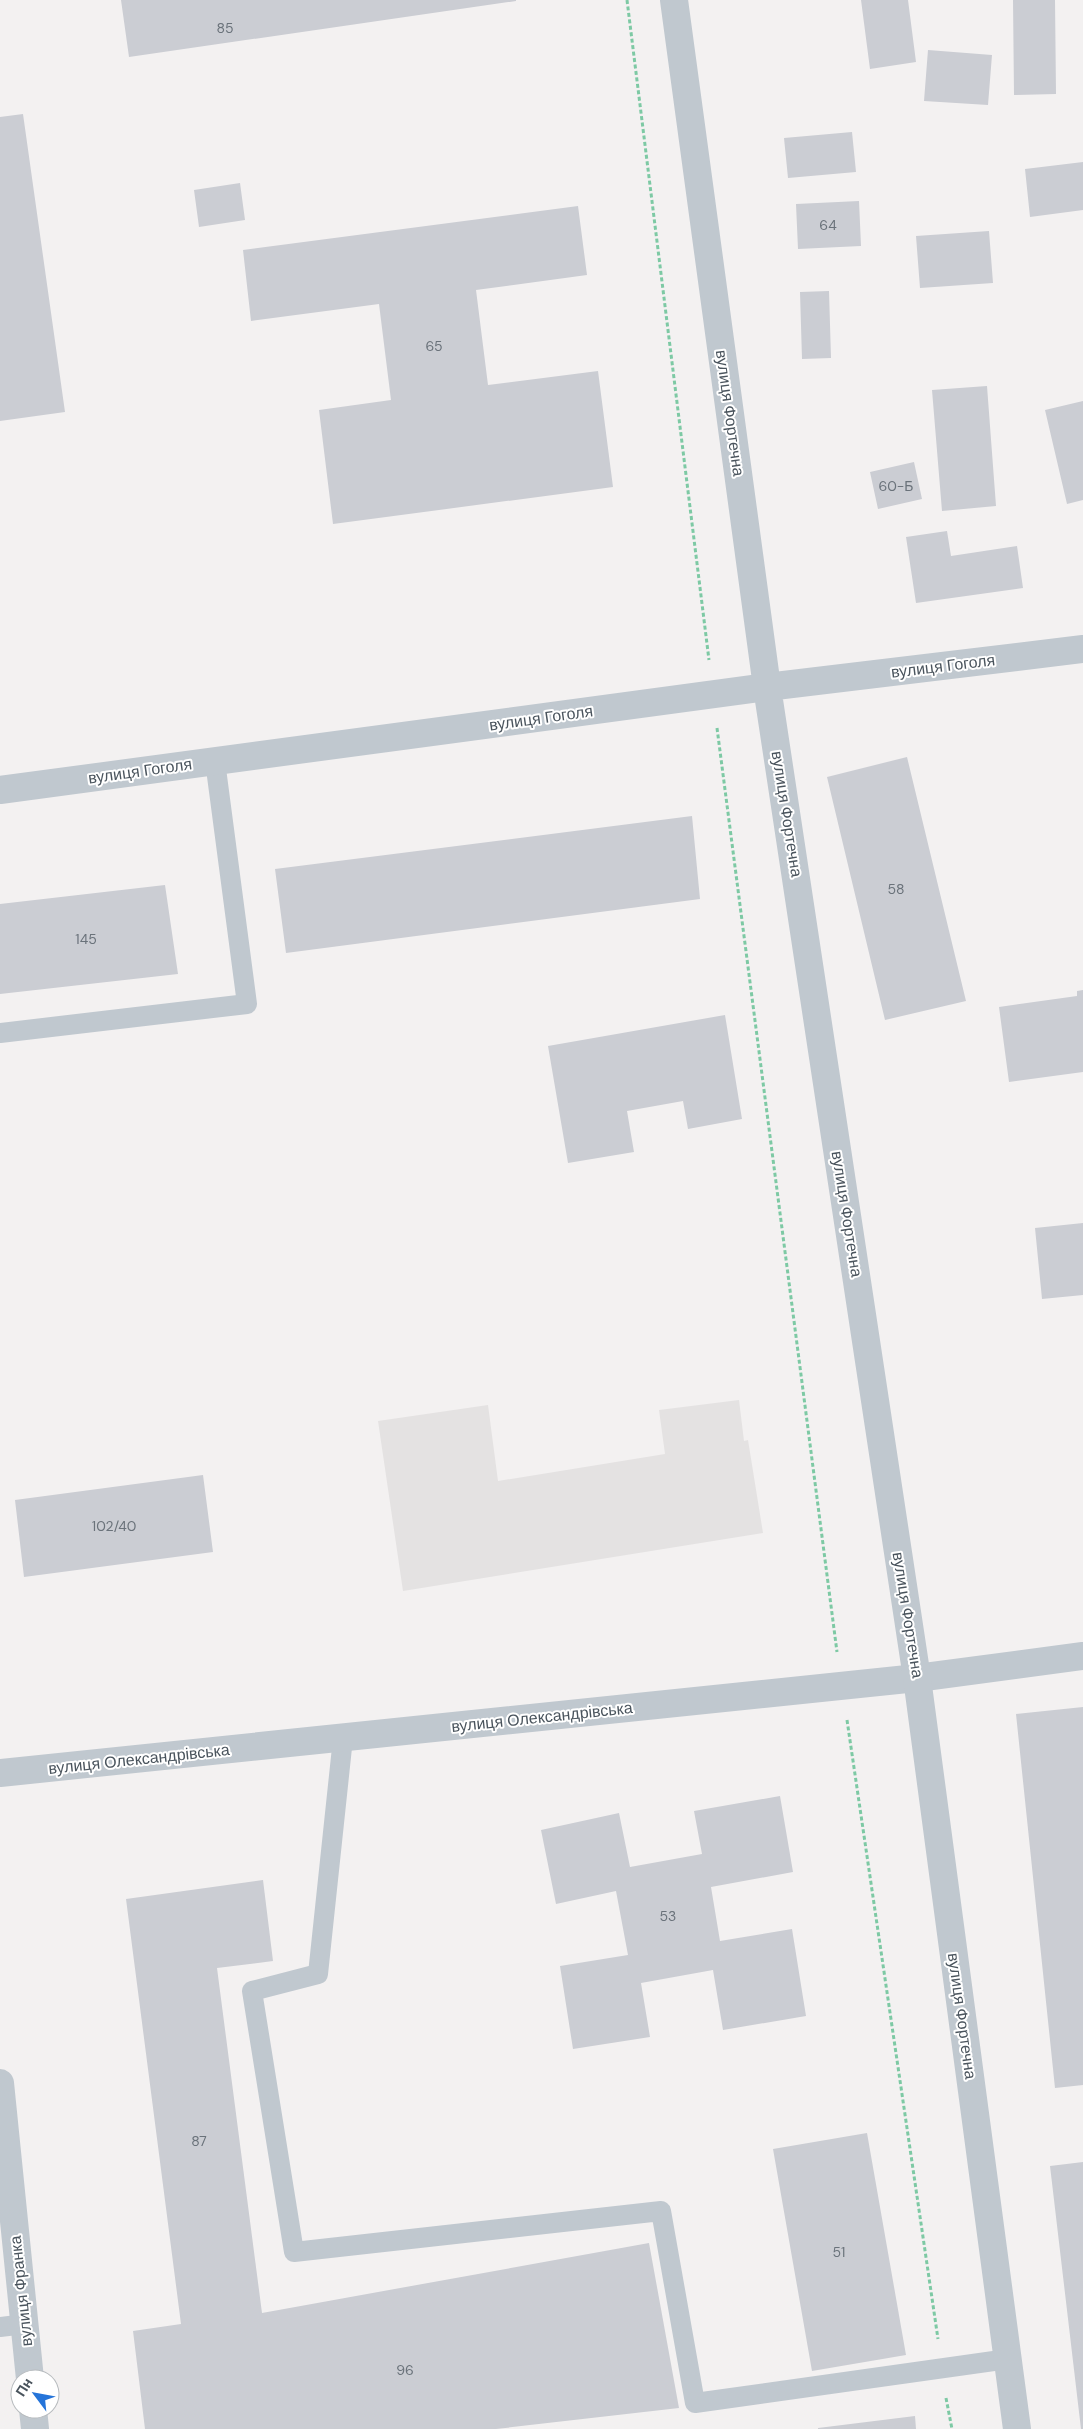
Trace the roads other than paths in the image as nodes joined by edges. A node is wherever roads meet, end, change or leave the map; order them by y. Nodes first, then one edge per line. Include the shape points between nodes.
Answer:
1 (674, 0) edge
2 (1083, 649) edge
3 (768, 688) junction
4 (215, 761) junction
5 (0, 790) edge
6 (0, 1033) edge
7 (1083, 1656) edge
8 (917, 1678) junction
9 (343, 1738) junction
10 (0, 1773) edge
11 (0, 2083) edge
12 (12, 2326) edge
13 (1008, 2359) junction
14 (27, 2369) edge
15 (1017, 2429) edge

1 - 3 street, вулиця Фортечна
2 - 3 street, вулиця Гоголя
3 - 4 street, вулиця Гоголя
3 - 8 street, вулиця Фортечна
4 - 5 street, вулиця Гоголя
4 - 6 lane via 247,1004
7 - 8 street, вулиця Олександрівська
8 - 9 street, вулиця Олександрівська
8 - 13 street, вулиця Фортечна
9 - 10 street, вулиця Олександрівська
9 - 13 lane via 318,1974 252,1991 294,2252 661,2210 695,2403
11 - 12 street, вулиця Франка
12 - 14 street, вулиця Франка
13 - 15 street, вулиця Фортечна

